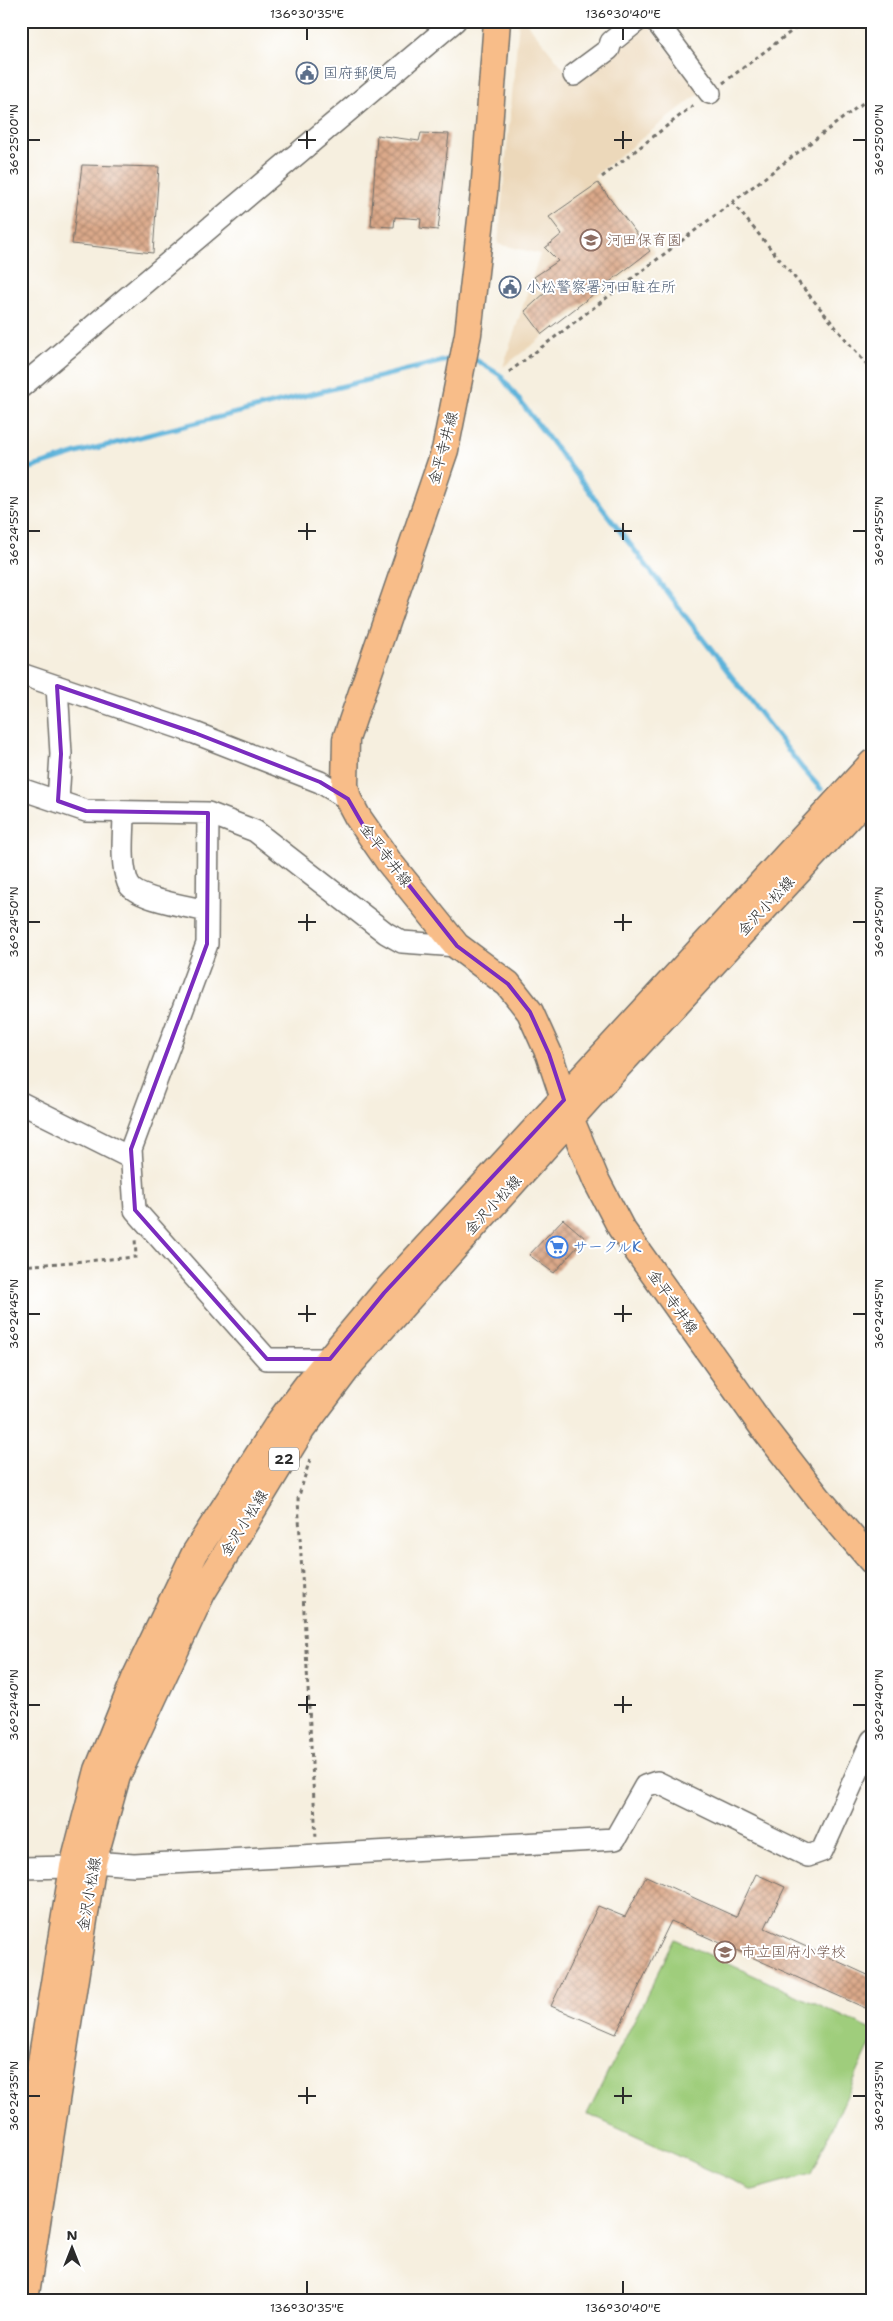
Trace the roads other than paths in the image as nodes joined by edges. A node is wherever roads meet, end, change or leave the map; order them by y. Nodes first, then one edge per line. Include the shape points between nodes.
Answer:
1 (455, 21) edge
2 (497, 21) edge
3 (637, 21) edge
4 (656, 21) edge
5 (574, 74) dead end
6 (710, 92) dead end
7 (21, 387) edge
8 (21, 674) edge
9 (57, 686) junction
10 (872, 763) edge
11 (21, 789) edge
12 (872, 792) edge
13 (348, 799) junction
14 (58, 801) junction
15 (124, 813) junction
16 (208, 813) junction
17 (207, 911) junction
18 (458, 946) junction
19 (21, 1103) edge
20 (567, 1110) junction
21 (131, 1158) junction
22 (330, 1359) junction
23 (869, 1552) edge
24 (872, 1740) edge
25 (83, 1864) junction
26 (21, 1868) edge
27 (21, 2184) edge
28 (25, 2300) edge

1 - 7 street
2 - 13 main road, 金平寺井線 via 484,192 463,359 445,450 346,738 344,772
3 - 5 street via 611,42 609,50
4 - 6 street
8 - 9 street
9 - 13 street via 195,733 320,782
9 - 14 street via 61,754
10 - 20 main road, 金沢小松線 / 22
11 - 14 street
12 - 20 main road, 金沢小松線 / 22 via 604,1081
13 - 18 main road, 金平寺井線 via 389,862
14 - 15 street via 86,811
15 - 16 street
15 - 17 street via 124,856 129,884 139,894
16 - 17 street
16 - 18 street via 255,831 402,942
17 - 21 street via 207,944 131,1149
18 - 20 main road, 金平寺井線 via 508,984 530,1012 549,1054
19 - 21 street
20 - 22 main road, 金沢小松線 / 22 via 384,1293
20 - 23 main road, 金平寺井線 via 596,1180 621,1228 762,1426 818,1498
20 - 25 main road, 金沢小松線 / 22 via 353,1361 302,1429 202,1593 118,1776
21 - 22 street via 134,1210 267,1359
22 - 25 main road, 金沢小松線 / 22 via 280,1421 195,1553 136,1676 98,1770
24 - 25 street via 822,1850 808,1856 657,1782 645,1786 615,1839 134,1865
25 - 26 street
25 - 27 main road, 金沢小松線 / 22
25 - 28 main road, 金沢小松線 / 22

